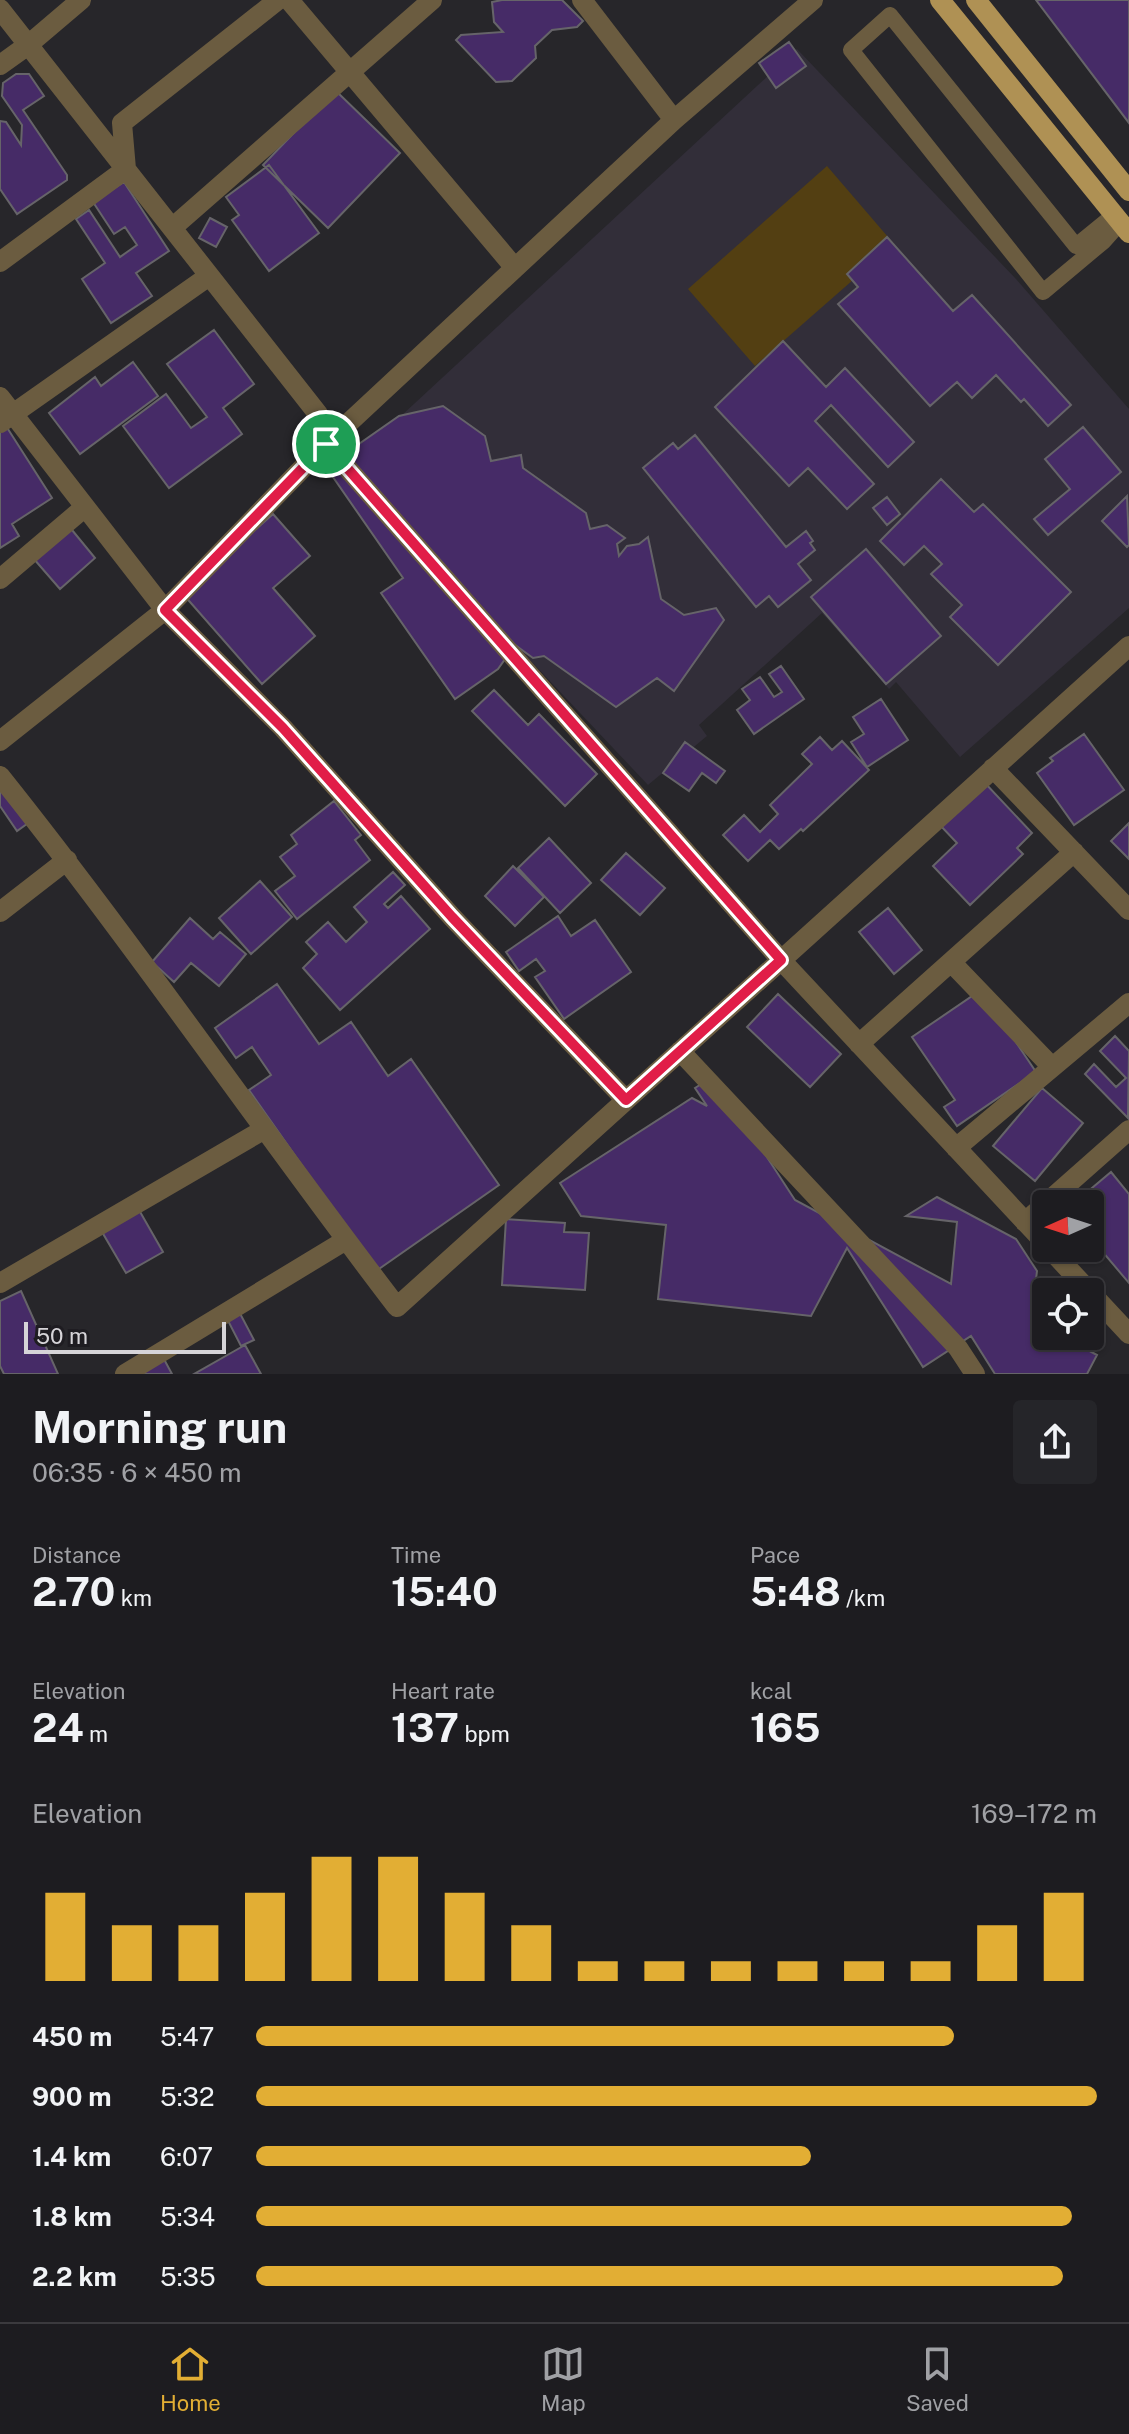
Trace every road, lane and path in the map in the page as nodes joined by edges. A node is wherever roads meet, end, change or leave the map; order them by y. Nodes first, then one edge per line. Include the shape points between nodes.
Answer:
1 (81, 0) edge
2 (278, 0) edge
3 (289, 0) edge
4 (432, 0) edge
5 (582, 0) edge
6 (813, 0) edge
7 (940, 0) edge
8 (976, 0) edge
9 (0, 9) edge
10 (28, 45) junction
11 (0, 65) edge
12 (350, 74) junction
13 (674, 120) junction
14 (126, 169) junction
15 (1129, 191) edge
16 (1121, 224) edge
17 (172, 228) junction
18 (0, 262) edge
19 (515, 268) junction
20 (209, 276) junction
21 (0, 397) edge
22 (7, 419) edge
23 (326, 444) junction
24 (85, 507) junction
25 (0, 579) edge
26 (165, 610) junction
27 (1129, 646) edge
28 (0, 741) edge
29 (993, 768) junction
30 (0, 776) edge
31 (1074, 852) junction
32 (67, 860) junction
33 (1129, 910) edge
34 (0, 912) edge
35 (781, 960) junction
36 (951, 962) junction
37 (1129, 1003) edge
38 (859, 1044) junction
39 (680, 1051) junction
40 (1052, 1067) junction
41 (626, 1100) junction
42 (263, 1130) junction
43 (1129, 1130) edge
44 (956, 1148) junction
45 (1025, 1222) junction
46 (1032, 1229) edge
47 (346, 1240) junction
48 (1063, 1262) edge
49 (3, 1276) edge
50 (1129, 1334) edge
51 (125, 1374) edge
52 (975, 1374) edge

1 - 10 street
2 - 14 street via 122,123
3 - 12 street
4 - 12 street
5 - 13 street
6 - 13 street
7 - 16 main road
8 - 15 main road
9 - 10 street
10 - 11 street
10 - 14 street
12 - 17 street
12 - 19 street
13 - 19 street
14 - 17 street
14 - 18 street
16 - 16 lane via 1076,246 890,15 851,50 1043,292
17 - 20 street
19 - 23 street
20 - 22 street
20 - 23 street via 318,414
21 - 22 street
22 - 24 street
23 - 26 street
23 - 35 street
24 - 25 street
24 - 26 street
26 - 28 street
26 - 41 street via 283,728
27 - 29 street
29 - 31 street
29 - 35 street
30 - 32 street
31 - 33 street
31 - 36 street
32 - 34 street
32 - 42 street
35 - 38 street
35 - 39 street
36 - 38 street
36 - 40 street
37 - 40 street
38 - 44 street
39 - 41 street
39 - 52 street via 958,1348
40 - 44 street
41 - 47 street via 397,1307
42 - 47 street
42 - 49 street
43 - 45 street
44 - 45 street
45 - 46 street
47 - 51 street
48 - 50 street

